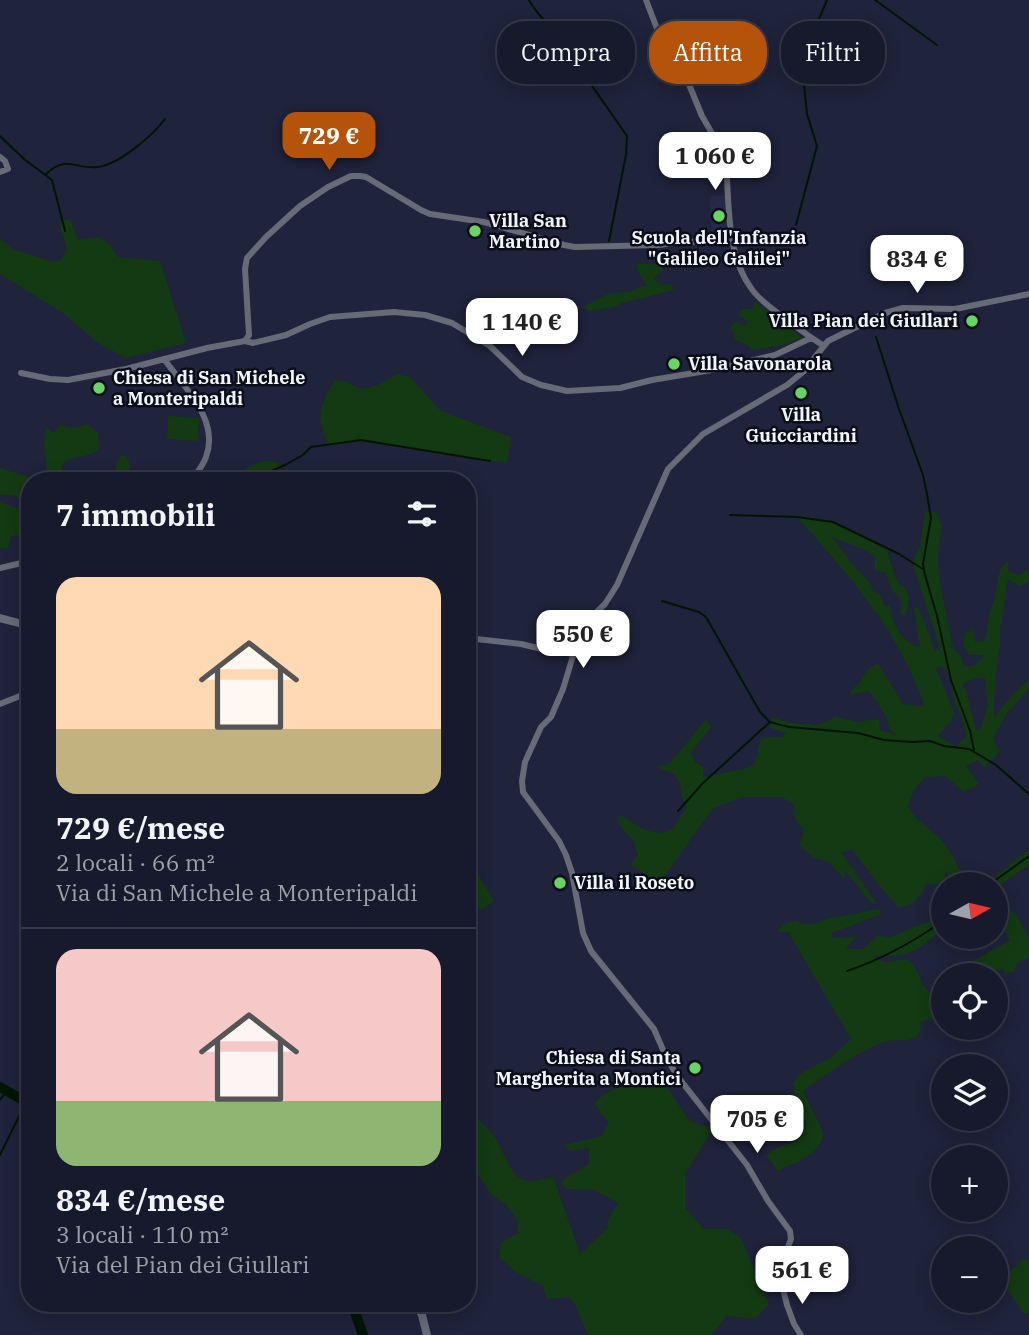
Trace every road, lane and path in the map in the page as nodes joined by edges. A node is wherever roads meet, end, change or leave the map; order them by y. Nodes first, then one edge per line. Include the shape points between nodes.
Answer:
1 (646, 0) edge
2 (0, 157) edge
3 (0, 172) edge
4 (732, 241) junction
5 (1029, 294) edge
6 (811, 338) junction
7 (245, 341) junction
8 (824, 346) junction
9 (164, 359) junction
10 (21, 373) dead end
11 (197, 472) edge
12 (21, 563) edge
13 (0, 568) edge
14 (0, 618) edge
15 (21, 624) edge
16 (476, 639) edge
17 (574, 653) junction
18 (21, 696) edge
19 (0, 704) edge
20 (420, 1312) edge
21 (427, 1335) edge
22 (801, 1335) edge

1 - 4 street via 664,47 686,77 724,154
2 - 3 street via 8,169
4 - 6 street via 749,287
4 - 7 street via 575,247 484,222 430,214 366,177 351,176 300,206 247,258 249,335
5 - 8 street via 955,309 902,308
6 - 7 street via 775,355 712,370 620,388 567,391 522,377 489,346 452,323 425,315 394,312 331,317 286,335
6 - 8 street
7 - 9 street
8 - 17 street via 787,385 703,434 668,469 617,585 582,626
9 - 10 street via 68,380
9 - 11 street via 203,413 209,429 209,446
12 - 13 street
14 - 15 street
16 - 17 street
17 - 22 street via 554,710 525,762 523,792 566,855 591,951 654,1029 678,1077 747,1165 790,1231 782,1285
18 - 19 street
20 - 21 street

